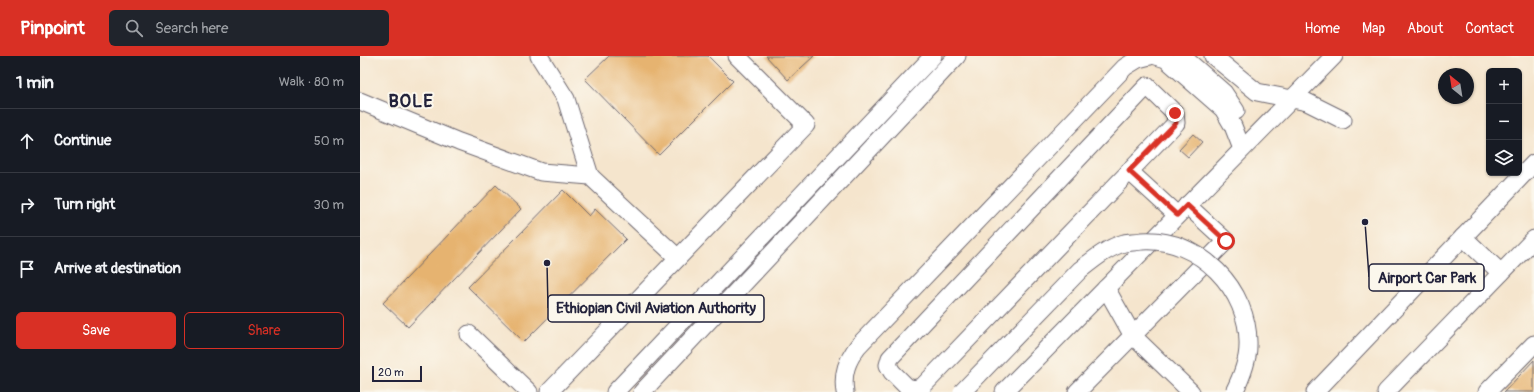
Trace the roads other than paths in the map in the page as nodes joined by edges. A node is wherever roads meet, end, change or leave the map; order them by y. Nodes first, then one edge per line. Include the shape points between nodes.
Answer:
1 (539, 56) edge
2 (737, 56) edge
3 (933, 56) edge
4 (957, 56) edge
5 (1150, 56) edge
6 (1156, 56) edge
7 (1182, 56) edge
8 (1213, 56) edge
9 (1334, 56) edge
10 (1290, 99) junction
11 (360, 101) edge
12 (1343, 120) dead end
13 (1242, 149) junction
14 (1534, 163) edge
15 (1129, 171) junction
16 (590, 176) junction
17 (1182, 210) junction
18 (1464, 237) junction
19 (1534, 239) edge
20 (678, 258) junction
21 (1501, 273) junction
22 (1106, 288) junction
23 (469, 334) dead end
24 (1133, 336) junction
25 (1534, 344) edge
26 (529, 392) edge
27 (549, 392) edge
28 (615, 392) edge
29 (642, 392) edge
30 (845, 392) edge
31 (962, 392) edge
32 (1004, 392) edge
33 (1077, 392) edge
34 (1191, 392) edge
35 (1234, 392) edge
36 (1315, 392) edge
37 (1386, 392) edge
38 (1487, 392) edge

1 - 16 lane via 566,99
2 - 20 lane via 806,125
3 - 28 lane
4 - 29 lane
5 - 30 lane via 1138,59 1125,67 858,346 848,360
6 - 13 lane via 1166,59 1223,109
7 - 13 lane via 1224,94 1233,106 1243,124
8 - 10 lane via 1257,92
9 - 10 lane
10 - 12 lane via 1317,106
10 - 13 lane
11 - 16 lane via 459,142 541,172
13 - 17 lane
14 - 18 lane
15 - 15 lane via 1176,123 1175,113 1146,86 890,358 888,365 892,372 907,387 914,389 923,386
15 - 17 lane
16 - 20 lane
17 - 22 lane
17 - 24 lane via 1226,241
18 - 21 lane
18 - 36 lane
19 - 21 lane
20 - 27 lane
21 - 37 lane
22 - 24 lane
22 - 32 lane
23 - 26 lane
24 - 33 lane
24 - 34 lane
25 - 38 lane
31 - 35 lane, bridge via 1085,266 1100,254 1125,243 1150,241 1171,244 1196,254 1219,271 1235,292 1244,318 1248,346 1242,375

